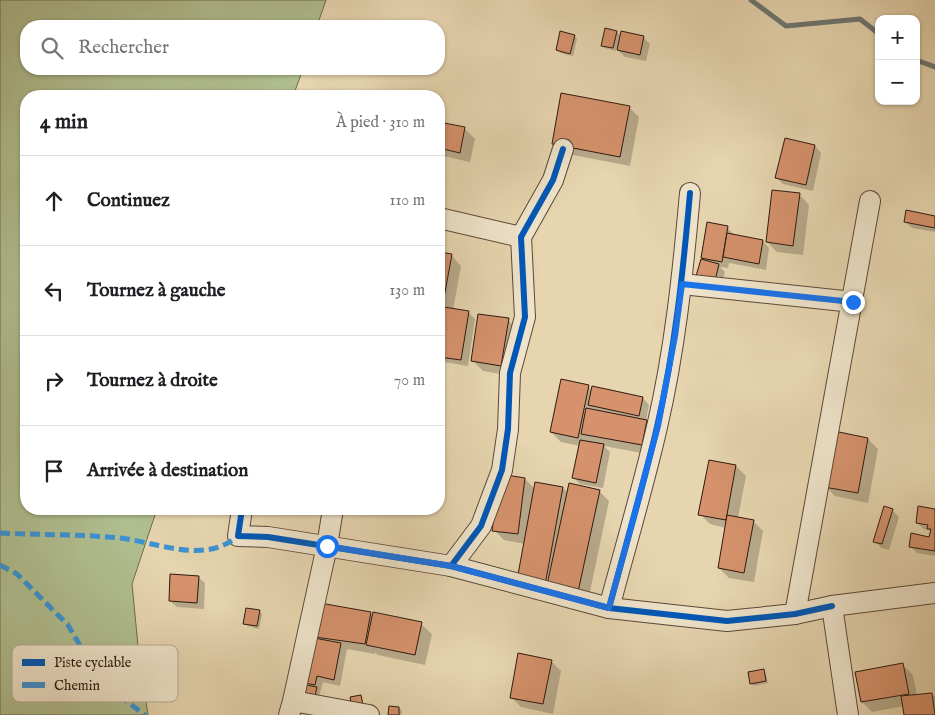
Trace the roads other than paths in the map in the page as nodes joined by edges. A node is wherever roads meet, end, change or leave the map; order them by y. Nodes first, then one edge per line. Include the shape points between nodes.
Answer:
1 (563, 149) dead end
2 (690, 193) dead end
3 (870, 201) dead end
4 (445, 219) edge
5 (521, 237) junction
6 (682, 284) junction
7 (853, 302) junction
8 (241, 515) edge
9 (332, 515) edge
10 (327, 546) junction
11 (451, 566) junction
12 (935, 593) edge
13 (832, 606) junction
14 (609, 608) junction
15 (795, 614) junction
16 (291, 708) edge
17 (369, 715) edge
18 (848, 715) edge

1 - 5 street via 553,180
2 - 6 street
3 - 7 street
4 - 5 street
5 - 11 street via 525,317 510,373 508,429 502,470 481,526
6 - 7 street
6 - 14 street via 658,426
7 - 15 street
8 - 10 street via 238,536
9 - 10 street
10 - 11 street
10 - 16 street
11 - 14 street
12 - 13 street
13 - 15 street
13 - 18 street
14 - 15 street via 727,621
16 - 17 street

